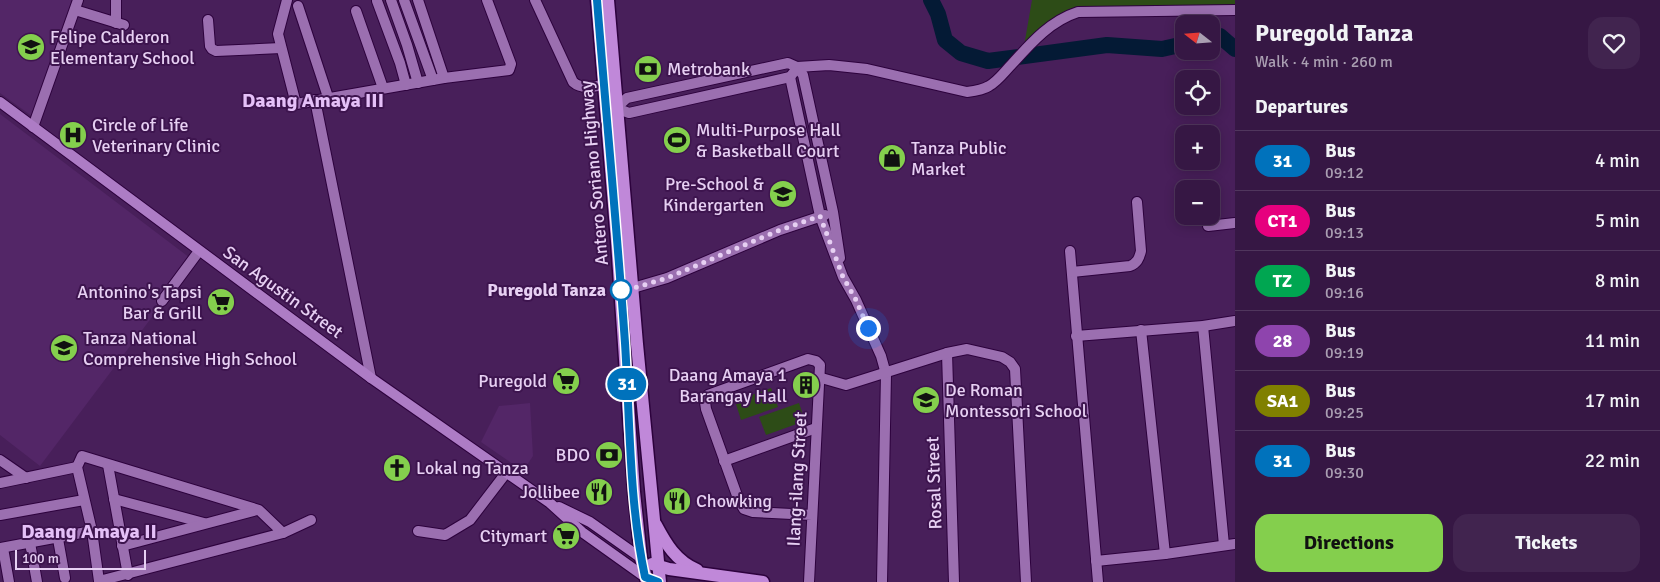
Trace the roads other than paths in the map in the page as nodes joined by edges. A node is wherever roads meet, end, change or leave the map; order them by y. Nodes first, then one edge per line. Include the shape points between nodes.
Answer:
1 (116, 0) edge
2 (287, 0) edge
3 (391, 0) edge
4 (404, 0) edge
5 (418, 0) edge
6 (487, 0) edge
7 (535, 0) edge
8 (377, 1) dead end
9 (606, 3) edge
10 (77, 5) edge
11 (298, 6) dead end
12 (356, 10) dead end
13 (1235, 10) edge
14 (208, 20) dead end
15 (281, 48) junction
16 (797, 67) junction
17 (790, 77) junction
18 (444, 78) junction
19 (433, 80) junction
20 (418, 83) junction
21 (609, 84) junction
22 (406, 85) junction
23 (383, 88) junction
24 (328, 97) junction
25 (315, 100) junction
26 (0, 102) edge
27 (611, 109) junction
28 (34, 127) junction
29 (1136, 202) dead end
30 (833, 212) junction
31 (820, 216) junction
32 (1235, 223) edge
33 (1220, 225) edge
34 (200, 251) junction
35 (1070, 251) dead end
36 (1072, 272) junction
37 (843, 277) junction
38 (627, 290) junction
39 (162, 301) dead end
40 (1235, 321) edge
41 (1203, 326) junction
42 (1142, 330) junction
43 (1076, 336) junction
44 (947, 354) junction
45 (886, 374) junction
46 (818, 377) junction
47 (371, 378) junction
48 (816, 428) junction
49 (0, 460) edge
50 (724, 461) junction
51 (108, 465) junction
52 (77, 466) junction
53 (506, 472) junction
54 (26, 478) junction
55 (0, 483) edge
56 (114, 498) junction
57 (84, 500) junction
58 (550, 503) junction
59 (259, 510) junction
60 (0, 515) edge
61 (812, 516) junction
62 (311, 520) dead end
63 (654, 521) junction
64 (205, 523) junction
65 (418, 530) dead end
66 (92, 531) junction
67 (284, 533) junction
68 (58, 539) junction
69 (30, 543) junction
70 (1235, 544) edge
71 (1224, 545) junction
72 (122, 546) junction
73 (2, 548) edge
74 (1165, 554) junction
75 (641, 558) junction
76 (1096, 561) junction
77 (657, 566) junction
78 (128, 575) junction
79 (708, 575) junction
80 (65, 578) dead end
81 (646, 580) edge
82 (9, 582) edge
83 (37, 582) edge
84 (659, 582) edge
85 (763, 582) edge
86 (809, 582) edge
87 (882, 582) edge
88 (954, 582) edge
89 (1026, 582) edge
90 (1098, 582) edge

1 - 10 street via 120,24
2 - 15 street via 278,34
3 - 20 street
4 - 19 street
5 - 18 street
6 - 18 street via 511,67 509,70
7 - 21 street via 574,82 585,87
8 - 22 street
9 - 21 main road, Antero Soriano Highway
10 - 28 street
11 - 24 street
12 - 23 street
13 - 16 street via 1078,12 1056,22 1031,43 999,78 978,91 967,92 867,69 829,65
14 - 15 street via 210,46 216,51
15 - 25 street via 296,104
16 - 17 street
16 - 27 street via 788,62 627,98
16 - 30 street via 803,75
17 - 27 street via 629,113
17 - 31 street
18 - 19 street
19 - 20 street
20 - 22 street
21 - 27 main road, Antero Soriano Highway
22 - 23 street
23 - 24 street
24 - 25 street
25 - 47 street
26 - 28 main road, San Agustin Street
27 - 38 main road, Antero Soriano Highway
28 - 34 main road, San Agustin Street
29 - 36 street via 1141,252 1135,264
30 - 31 street
30 - 37 street
31 - 37 street
31 - 38 street via 667,278
32 - 33 street
34 - 39 street
34 - 47 main road, San Agustin Street
35 - 36 street
36 - 43 street
37 - 45 street via 860,308
38 - 63 main road, Antero Soriano Highway
38 - 75 main road, Antero Soriano Highway via 634,492
40 - 41 street
41 - 42 street
41 - 71 street
42 - 43 street
42 - 74 street
43 - 76 street
44 - 45 street
44 - 88 street, Rosal Street
44 - 89 street via 967,349 1002,357 1015,369
45 - 46 street via 846,385
45 - 87 street
46 - 48 street, Ilang-ilang Street
46 - 50 street via 820,365 808,359 708,395 706,409
47 - 53 main road, San Agustin Street
48 - 50 street
48 - 61 street, Ilang-ilang Street
49 - 54 street
50 - 61 street via 744,509
51 - 52 street via 82,456
51 - 56 street
51 - 59 street
52 - 54 street
52 - 57 street
53 - 58 main road, San Agustin Street
53 - 65 street via 470,520 445,535
54 - 55 street
56 - 64 street
56 - 72 street
57 - 60 street
57 - 66 street
58 - 75 main road, San Agustin Street via 590,522
58 - 81 main road, San Agustin Street via 582,532
59 - 64 street
59 - 67 street
61 - 86 street, Ilang-ilang Street
62 - 67 street
63 - 77 main road, Antero Soriano Highway
63 - 79 main road via 682,562
64 - 72 street
66 - 68 street
66 - 78 street via 98,581
67 - 78 street
68 - 69 street
68 - 80 street
69 - 73 street
69 - 83 street
70 - 71 street
71 - 74 street
72 - 78 street
73 - 82 street
74 - 76 street
75 - 77 main road
75 - 81 main road, Antero Soriano Highway
76 - 90 street
77 - 79 main road
77 - 84 main road, Antero Soriano Highway
79 - 85 main road
81 - 84 main road

